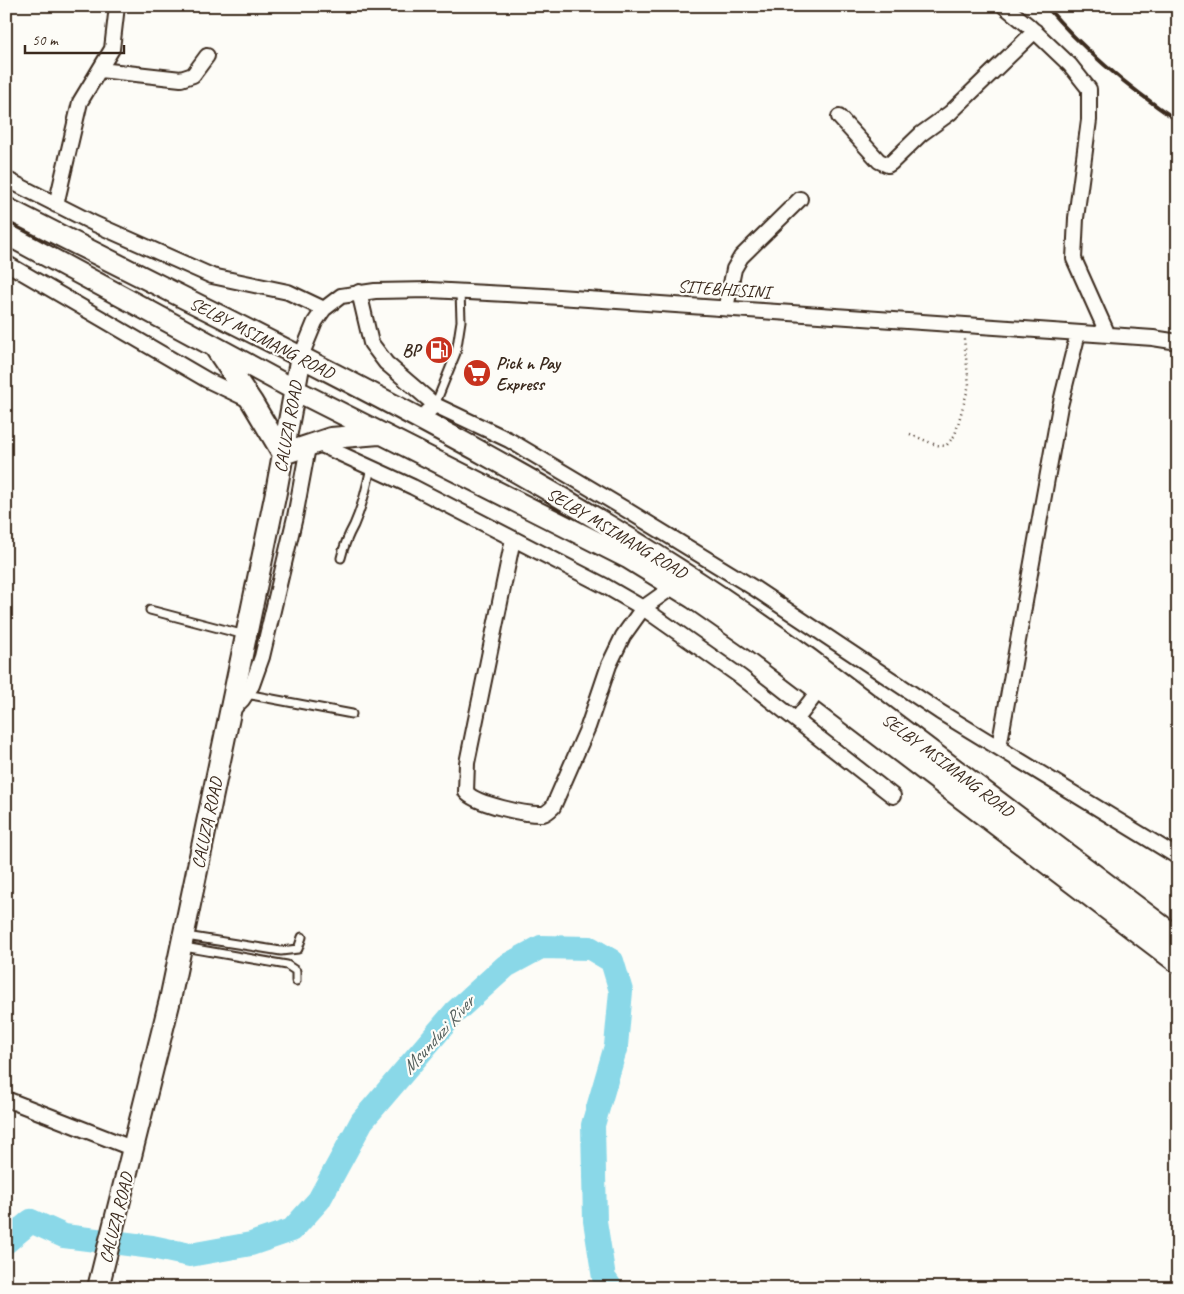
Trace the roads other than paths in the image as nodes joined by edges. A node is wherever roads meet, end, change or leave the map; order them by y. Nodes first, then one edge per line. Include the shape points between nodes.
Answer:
1 (117, 6) edge
2 (1004, 6) edge
3 (1035, 32) junction
4 (207, 56) dead end
5 (100, 70) junction
6 (839, 117) dead end
7 (6, 179) edge
8 (800, 199) dead end
9 (56, 205) junction
10 (6, 208) edge
11 (6, 234) edge
12 (6, 263) edge
13 (360, 292) junction
14 (460, 292) junction
15 (726, 308) junction
16 (324, 309) junction
17 (1078, 333) junction
18 (1108, 335) junction
19 (1178, 342) edge
20 (215, 348) junction
21 (301, 356) junction
22 (295, 390) junction
23 (252, 402) junction
24 (435, 405) junction
25 (419, 420) junction
26 (384, 434) junction
27 (312, 445) junction
28 (283, 454) junction
29 (371, 467) junction
30 (513, 539) junction
31 (341, 558) dead end
32 (674, 586) junction
33 (643, 608) junction
34 (150, 610) dead end
35 (246, 635) junction
36 (819, 690) junction
37 (246, 694) junction
38 (230, 713) junction
39 (352, 714) dead end
40 (796, 720) junction
41 (999, 747) junction
42 (893, 796) dead end
43 (1178, 857) edge
44 (302, 937) dead end
45 (1178, 938) edge
46 (182, 942) junction
47 (1178, 963) edge
48 (296, 981) dead end
49 (6, 1099) edge
50 (134, 1149) junction
51 (98, 1288) edge

1 - 5 street via 112,49
2 - 3 street
3 - 6 street via 950,113 921,134 888,165 879,161
3 - 18 street via 1070,65 1089,89 1089,120 1074,259
4 - 5 street via 193,75 181,79
5 - 9 street via 80,102
7 - 9 street
8 - 15 street via 741,257 734,269
9 - 16 street via 212,276 288,292
10 - 21 main road, SELBY MSIMANG ROAD
11 - 20 main road, SELBY MSIMANG ROAD
12 - 23 street via 207,380
13 - 14 street, SITEBHISINI
13 - 16 street, SITEBHISINI via 340,296
13 - 24 street via 371,343 386,363
14 - 15 street, SITEBHISINI
14 - 24 lane via 461,321 456,353
15 - 17 street, SITEBHISINI
16 - 21 street, SITEBHISINI
17 - 18 street, SITEBHISINI
17 - 41 street via 1060,406
18 - 19 street, SITEBHISINI
20 - 22 main road, SELBY MSIMANG ROAD
20 - 23 main road
21 - 22 main road, CALUZA ROAD
21 - 25 main road, SELBY MSIMANG ROAD
22 - 26 main road, SELBY MSIMANG ROAD
22 - 28 main road, CALUZA ROAD
23 - 28 main road
24 - 25 street
24 - 41 street via 509,440 625,508
25 - 45 main road, SELBY MSIMANG ROAD via 596,519 748,614
26 - 27 main road via 330,438
26 - 32 main road, SELBY MSIMANG ROAD via 593,540
27 - 28 main road
27 - 29 street
27 - 37 street via 262,657
28 - 35 main road, CALUZA ROAD
29 - 30 street
29 - 31 lane via 366,493 346,536
30 - 33 street
30 - 33 street via 467,763 466,792 475,800 537,813 547,813 553,808 588,727 609,665 623,636
32 - 33 street
32 - 36 main road, SELBY MSIMANG ROAD
33 - 40 street
34 - 35 lane
35 - 38 main road, CALUZA ROAD
36 - 40 street
36 - 47 main road, SELBY MSIMANG ROAD
37 - 38 street
37 - 39 lane
38 - 46 main road, CALUZA ROAD
40 - 42 street
41 - 43 street
44 - 46 lane via 298,949 281,951
46 - 48 lane via 287,965 296,971
46 - 50 main road, CALUZA ROAD
49 - 50 street
50 - 51 main road, CALUZA ROAD

